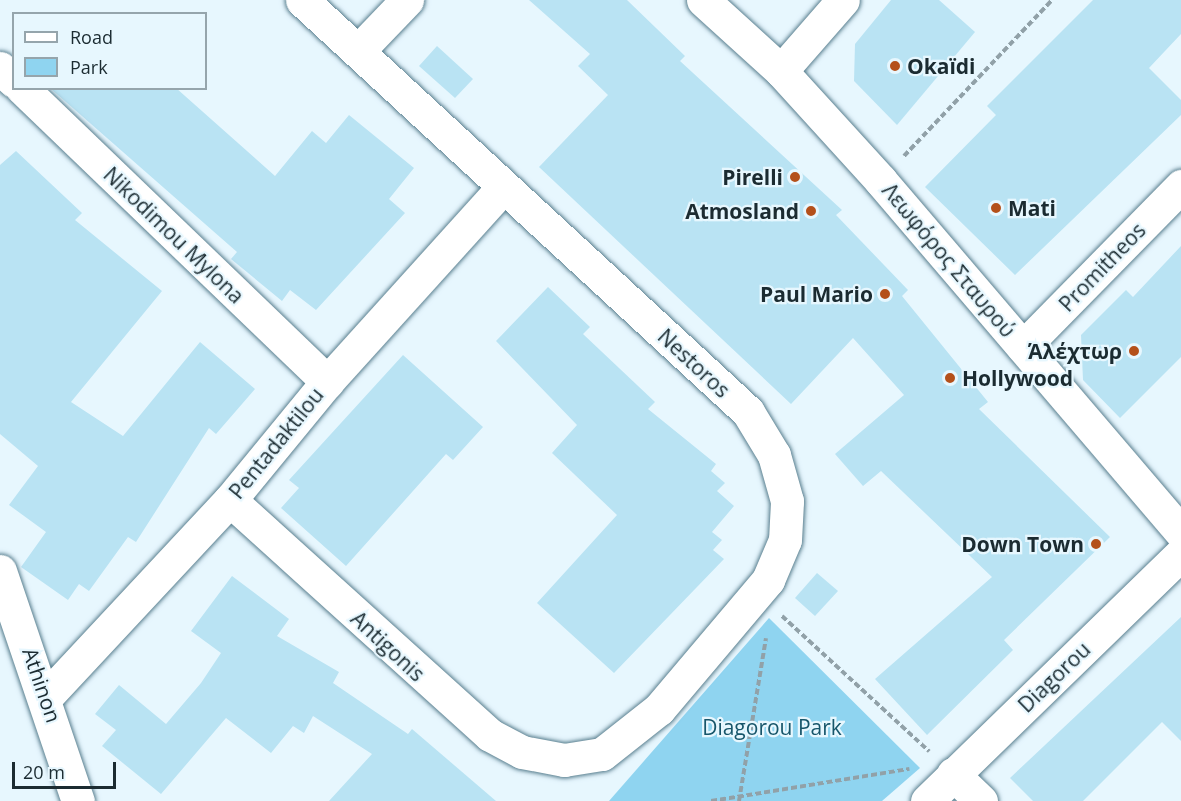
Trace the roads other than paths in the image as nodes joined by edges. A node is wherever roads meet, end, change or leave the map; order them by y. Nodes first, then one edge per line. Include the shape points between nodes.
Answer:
1 (302, 0) edge
2 (407, 0) edge
3 (703, 0) edge
4 (843, 0) edge
5 (360, 49) junction
6 (0, 68) edge
7 (781, 71) junction
8 (12, 79) edge
9 (24, 90) edge
10 (1181, 186) edge
11 (503, 187) junction
12 (1023, 347) junction
13 (327, 382) junction
14 (230, 500) junction
15 (1181, 532) edge
16 (1181, 554) edge
17 (0, 571) edge
18 (47, 696) junction
19 (564, 760) joint
20 (953, 774) junction
21 (78, 801) edge
22 (927, 801) edge
23 (981, 801) edge

1 - 5 street, Nestoros
2 - 5 street
3 - 7 street, Λεωφόρος Σταυρού
4 - 7 street
5 - 11 street, Nestoros
6 - 8 street
7 - 12 street, Λεωφόρος Σταυρού
9 - 13 street, Nikodimou Mylona
10 - 12 street, Promitheos
11 - 13 street, Pentadaktilou
11 - 19 street, Nestoros via 747,412 774,455 787,501 784,540 768,592 634,733 602,754
12 - 15 street, Λεωφόρος Σταυρού
13 - 14 street, Pentadaktilou
14 - 18 street, Pentadaktilou
14 - 19 street, Antigonis via 490,735 522,752
16 - 20 street, Diagorou
17 - 18 street, Athinon
18 - 21 street, Athinon
20 - 22 street, Diagorou
20 - 23 street

